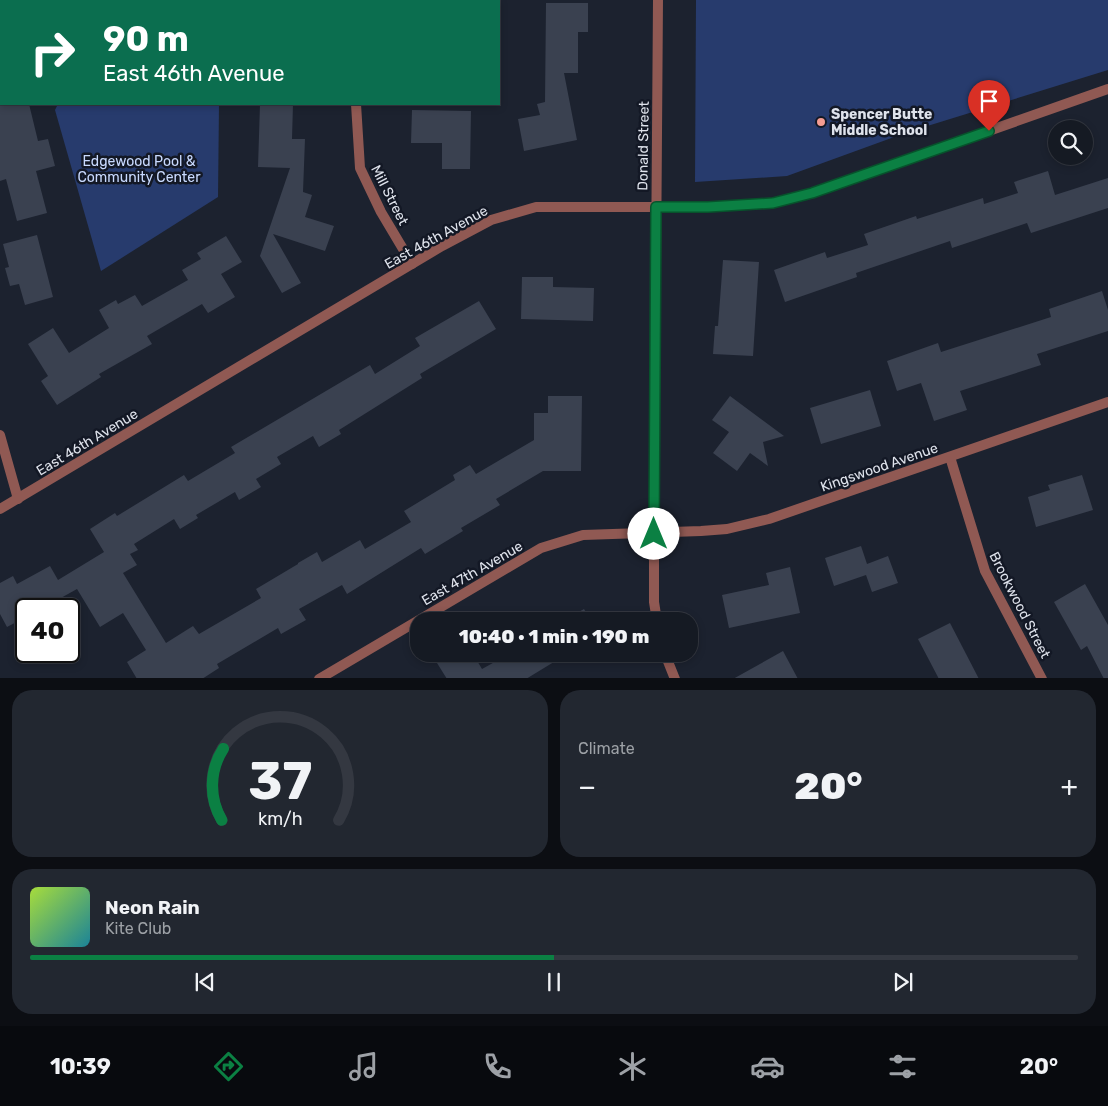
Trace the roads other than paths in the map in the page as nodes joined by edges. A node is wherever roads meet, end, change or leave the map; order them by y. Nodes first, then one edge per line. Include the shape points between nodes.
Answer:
1 (658, 0) edge
2 (1108, 89) edge
3 (356, 105) edge
4 (656, 207) junction
5 (412, 264) junction
6 (1108, 402) edge
7 (0, 435) edge
8 (950, 457) junction
9 (18, 499) junction
10 (0, 509) edge
11 (654, 534) junction
12 (656, 612) edge
13 (668, 662) edge
14 (319, 678) edge
15 (675, 678) edge
16 (1042, 678) edge

1 - 4 street, Donald Street
2 - 4 street, East 46th Avenue via 802,196 773,203
3 - 5 street, Mill Street via 360,168
4 - 5 street, East 46th Avenue via 536,207 491,220
4 - 11 street, Donald Street
5 - 9 street, East 46th Avenue
6 - 8 street, Kingswood Avenue
7 - 9 street
8 - 11 street, Kingswood Avenue via 769,519 727,529
8 - 16 street, Brookwood Street via 985,571
9 - 10 street, East 46th Avenue
11 - 12 street, Donald Street
11 - 14 street, East 47th Avenue via 583,535 541,548
13 - 15 street

